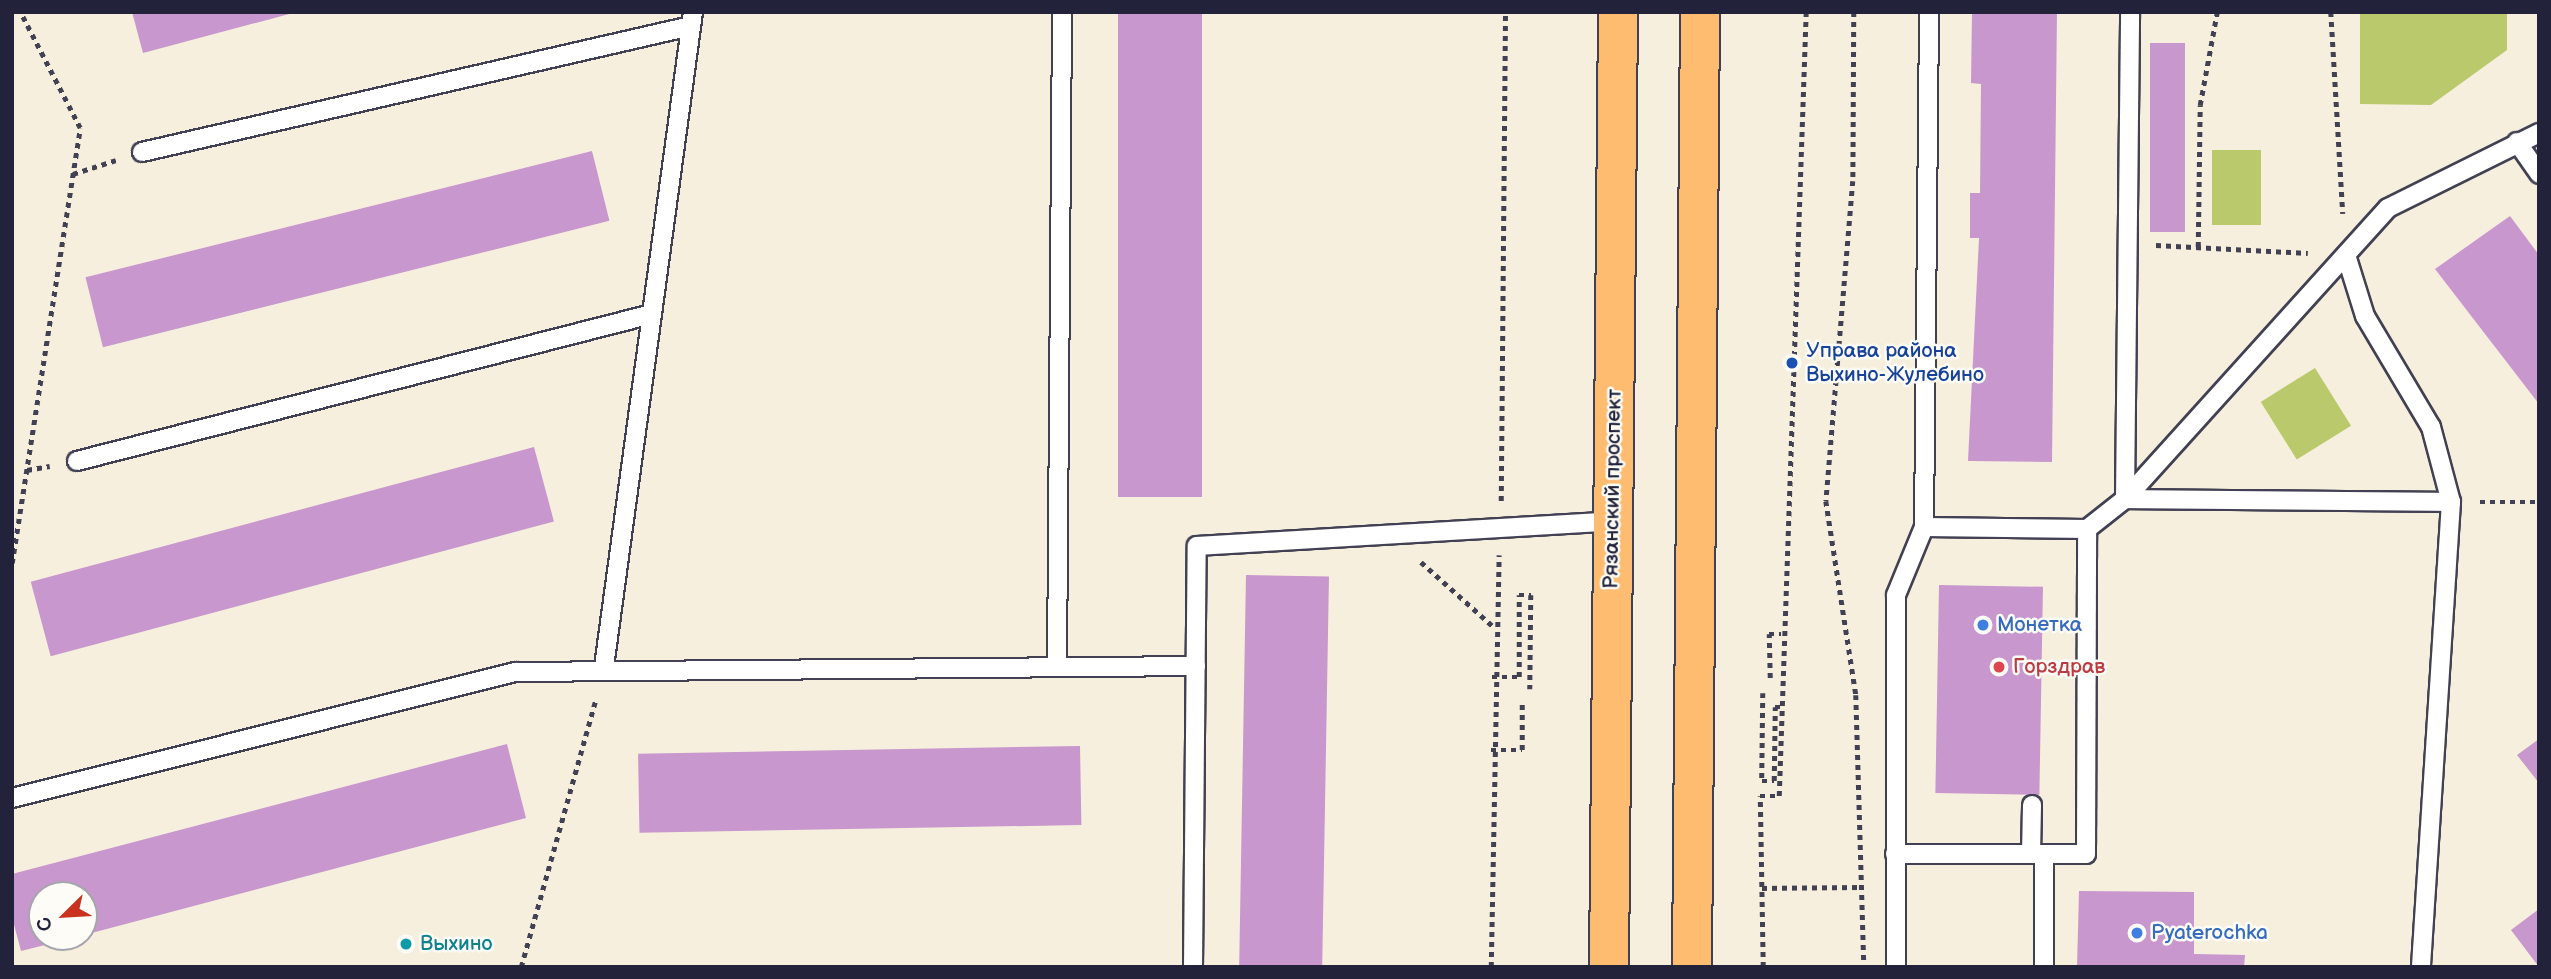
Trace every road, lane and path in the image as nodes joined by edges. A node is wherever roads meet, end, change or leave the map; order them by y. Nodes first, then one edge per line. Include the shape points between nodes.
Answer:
1 (20, 12) edge
2 (1062, 12) edge
3 (1505, 12) edge
4 (1618, 12) edge
5 (1700, 12) edge
6 (1806, 12) edge
7 (1854, 12) edge
8 (1929, 12) edge
9 (2130, 12) edge
10 (2217, 12) edge
11 (2331, 12) edge
12 (692, 19) edge
13 (2539, 133) edge
14 (2517, 142) junction
15 (142, 152) joint
16 (73, 174) junction
17 (2539, 174) edge
18 (2128, 243) junction
19 (2198, 247) junction
20 (2346, 255) junction
21 (652, 314) junction
22 (77, 461) dead end
23 (2125, 499) junction
24 (2451, 502) junction
25 (2539, 502) edge
26 (1613, 522) junction
27 (1924, 527) junction
28 (2087, 529) junction
29 (1500, 530) junction
30 (1392, 536) junction
31 (12, 563) edge
32 (1495, 628) junction
33 (1781, 634) junction
34 (1057, 666) junction
35 (1196, 666) junction
36 (604, 667) junction
37 (1492, 677) junction
38 (1770, 678) dead end
39 (1531, 689) dead end
40 (1763, 693) dead end
41 (1522, 703) dead end
42 (1780, 707) junction
43 (1491, 750) junction
44 (12, 799) edge
45 (2032, 805) dead end
46 (1895, 854) junction
47 (2038, 854) junction
48 (1863, 887) junction
49 (1762, 888) junction
50 (1896, 889) junction
51 (521, 967) edge
52 (1193, 967) edge
53 (1492, 967) edge
54 (1609, 967) edge
55 (1692, 967) edge
56 (1763, 967) edge
57 (1864, 967) edge
58 (1896, 967) edge
59 (2044, 967) edge
60 (2421, 967) edge

1 - 16 path via 80,128
2 - 34 lane
3 - 29 path
4 - 26 main road, Рязанский проспект
5 - 55 main road
6 - 33 path
7 - 48 path via 1853,181 1826,500 1856,695
8 - 27 lane
9 - 18 lane
10 - 19 path via 2200,105
11 - 20 path
12 - 15 lane
12 - 21 lane
13 - 14 lane
14 - 17 lane
14 - 20 lane via 2388,208
15 - 16 path
16 - 31 path
18 - 19 path
18 - 23 lane
19 - 20 path
20 - 23 lane
20 - 24 lane via 2365,316 2431,427
21 - 22 lane
21 - 36 lane
23 - 24 lane
23 - 28 lane
24 - 25 path
24 - 60 lane
26 - 29 lane
26 - 54 main road, Рязанский проспект
27 - 28 lane
27 - 46 lane via 1895,595
28 - 47 lane via 2086,855
29 - 30 lane
29 - 32 path
30 - 32 path
30 - 35 lane via 1197,547
32 - 37 path
33 - 38 path via 1769,634
33 - 42 path
34 - 35 lane
34 - 36 lane
35 - 52 lane
36 - 44 lane via 515,672
36 - 51 path
37 - 39 path via 1519,677 1519,595 1531,595
37 - 43 path
40 - 42 path via 1762,781 1774,781 1775,707
41 - 43 path via 1522,750
42 - 49 path via 1779,796 1760,796
43 - 53 path
45 - 47 lane
46 - 47 lane
46 - 50 lane
47 - 59 lane
48 - 49 path
48 - 50 path
48 - 57 path
49 - 56 path
50 - 58 lane

